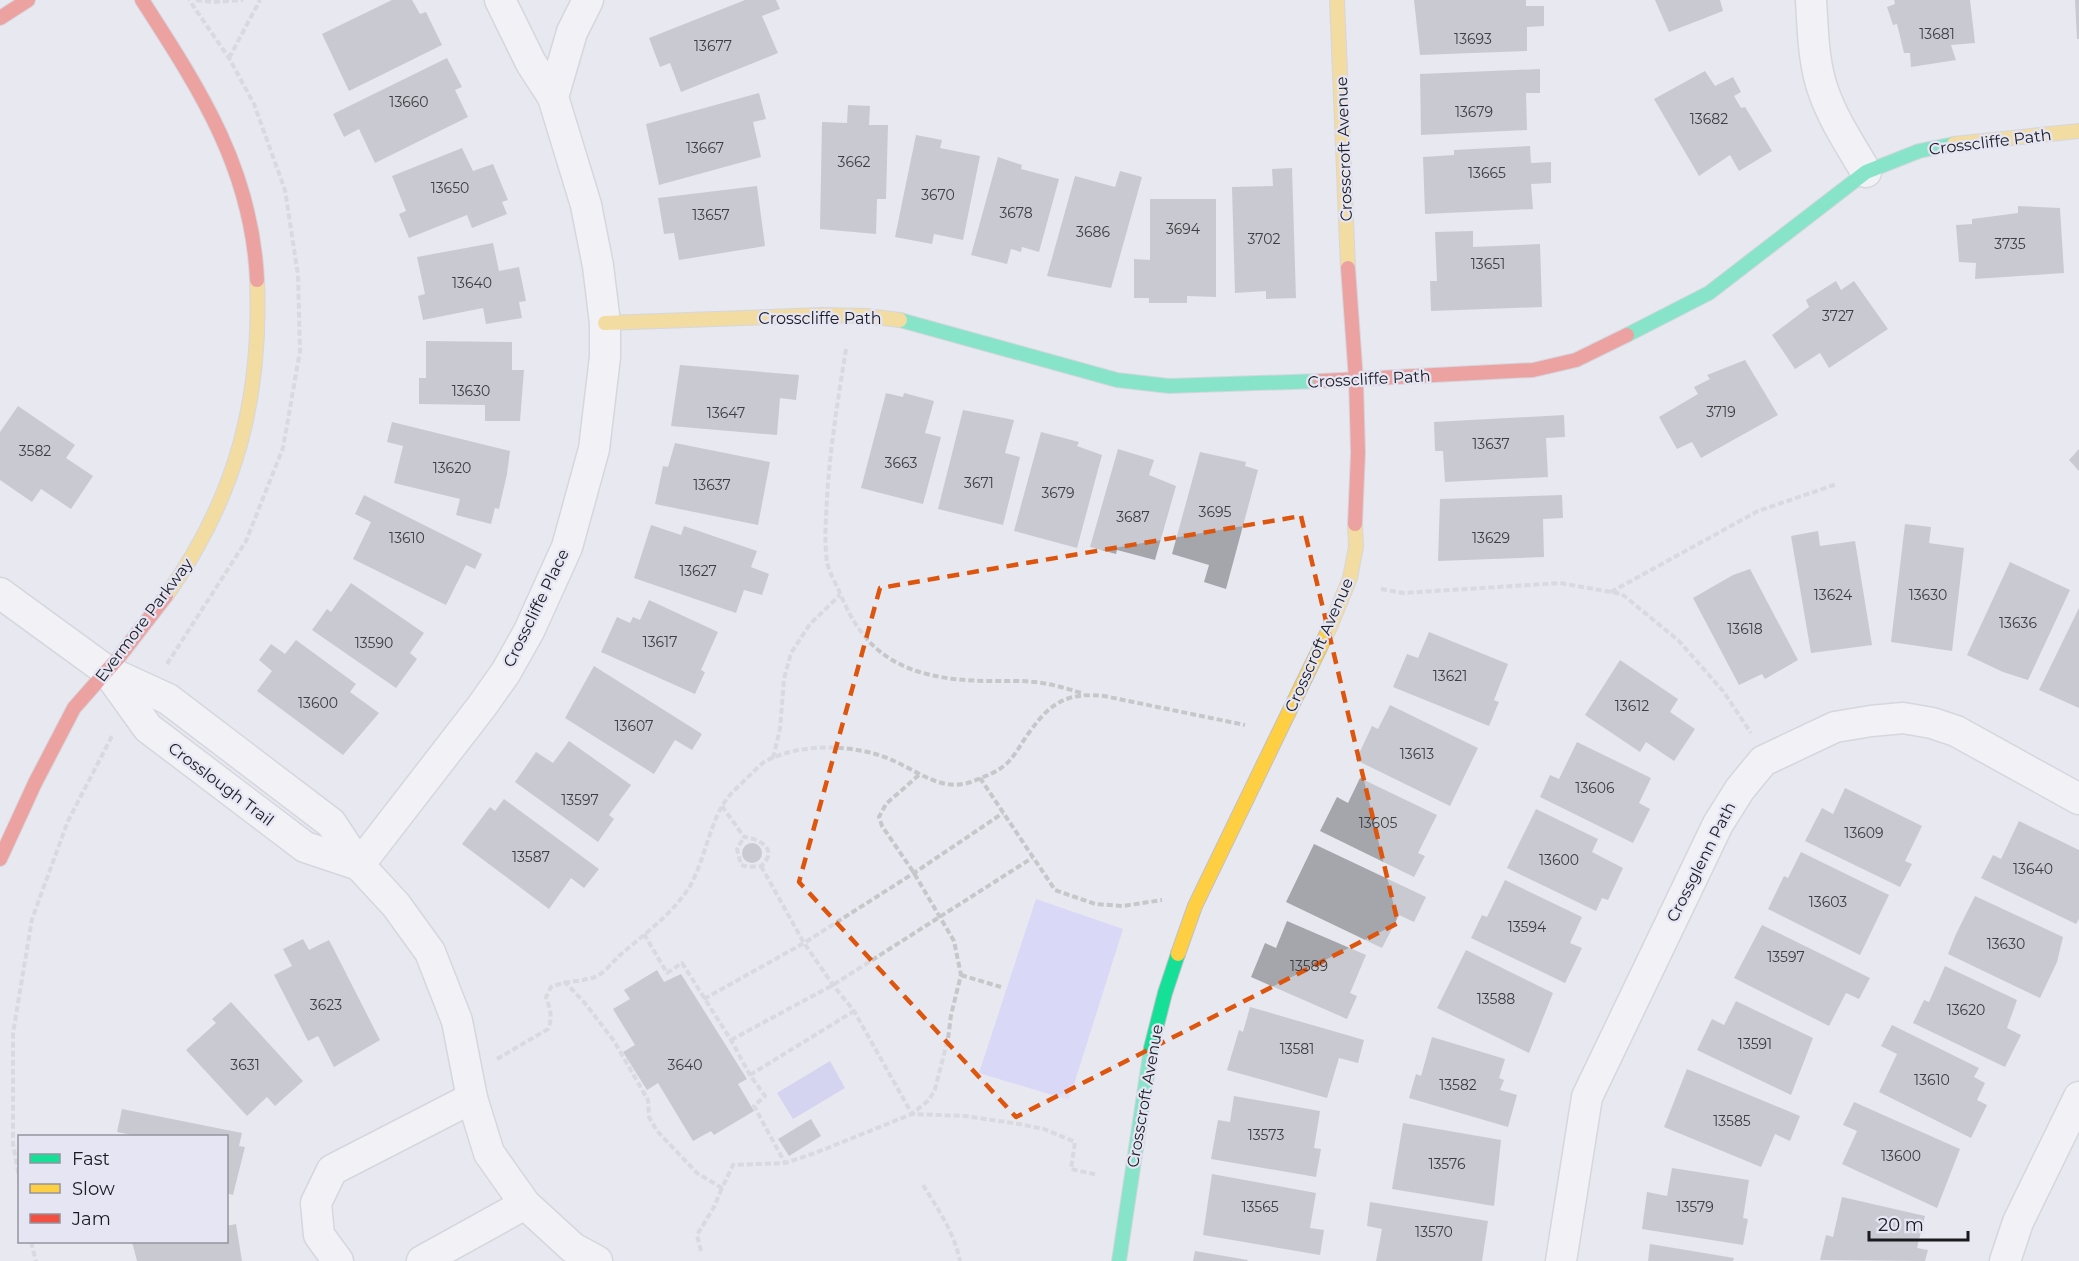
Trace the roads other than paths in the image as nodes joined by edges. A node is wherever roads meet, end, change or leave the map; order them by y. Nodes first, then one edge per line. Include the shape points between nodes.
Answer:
1 (28, 0) edge
2 (142, 0) edge
3 (500, 0) edge
4 (588, 0) edge
5 (1337, 0) edge
6 (1811, 0) edge
7 (0, 18) edge
8 (553, 97) junction
9 (2079, 131) edge
10 (1866, 172) junction
11 (605, 323) junction
12 (1356, 380) junction
13 (0, 593) edge
14 (107, 671) junction
15 (2079, 800) edge
16 (0, 859) edge
17 (359, 865) junction
18 (2079, 1097) edge
19 (472, 1098) junction
20 (525, 1204) junction
21 (338, 1261) edge
22 (422, 1261) edge
23 (597, 1261) edge
24 (1119, 1261) edge
25 (1561, 1261) edge
26 (2005, 1261) edge

1 - 7 street
2 - 14 street, Evermore Parkway via 201,91 235,167 255,252 259,337 256,379 243,437 207,532 159,605
3 - 8 street, Crosscliffe Place via 531,63
4 - 8 street via 572,32
5 - 12 street, Crosscroft Avenue
6 - 10 street via 1823,91
8 - 11 street, Crosscliffe Place via 586,205
9 - 10 street, Crosscliffe Path via 1959,142
10 - 12 street, Crosscliffe Path via 1709,293 1576,360 1533,370
11 - 12 street, Crosscliffe Path via 885,317 1146,385
11 - 17 street, Crosscliffe Place via 594,449 567,547 548,591 512,662 483,706
12 - 24 street, Crosscroft Avenue via 1356,547 1348,583 1179,947 1151,1048
13 - 14 street, Crosslough Trail
14 - 16 street, Evermore Parkway via 77,704 35,778
14 - 17 street, Crosslough Trail via 148,728 305,847
15 - 25 street, Crossglenn Path via 1956,731 1903,718 1835,727 1763,760 1718,824 1587,1097
17 - 19 street, Crosslough Trail via 396,905 430,952 457,1021
18 - 26 street via 2018,1222
19 - 20 street, Crosslough Trail via 489,1153
19 - 21 street via 332,1170 316,1203 318,1235
20 - 22 street
20 - 23 street, Crosslough Trail via 573,1248

